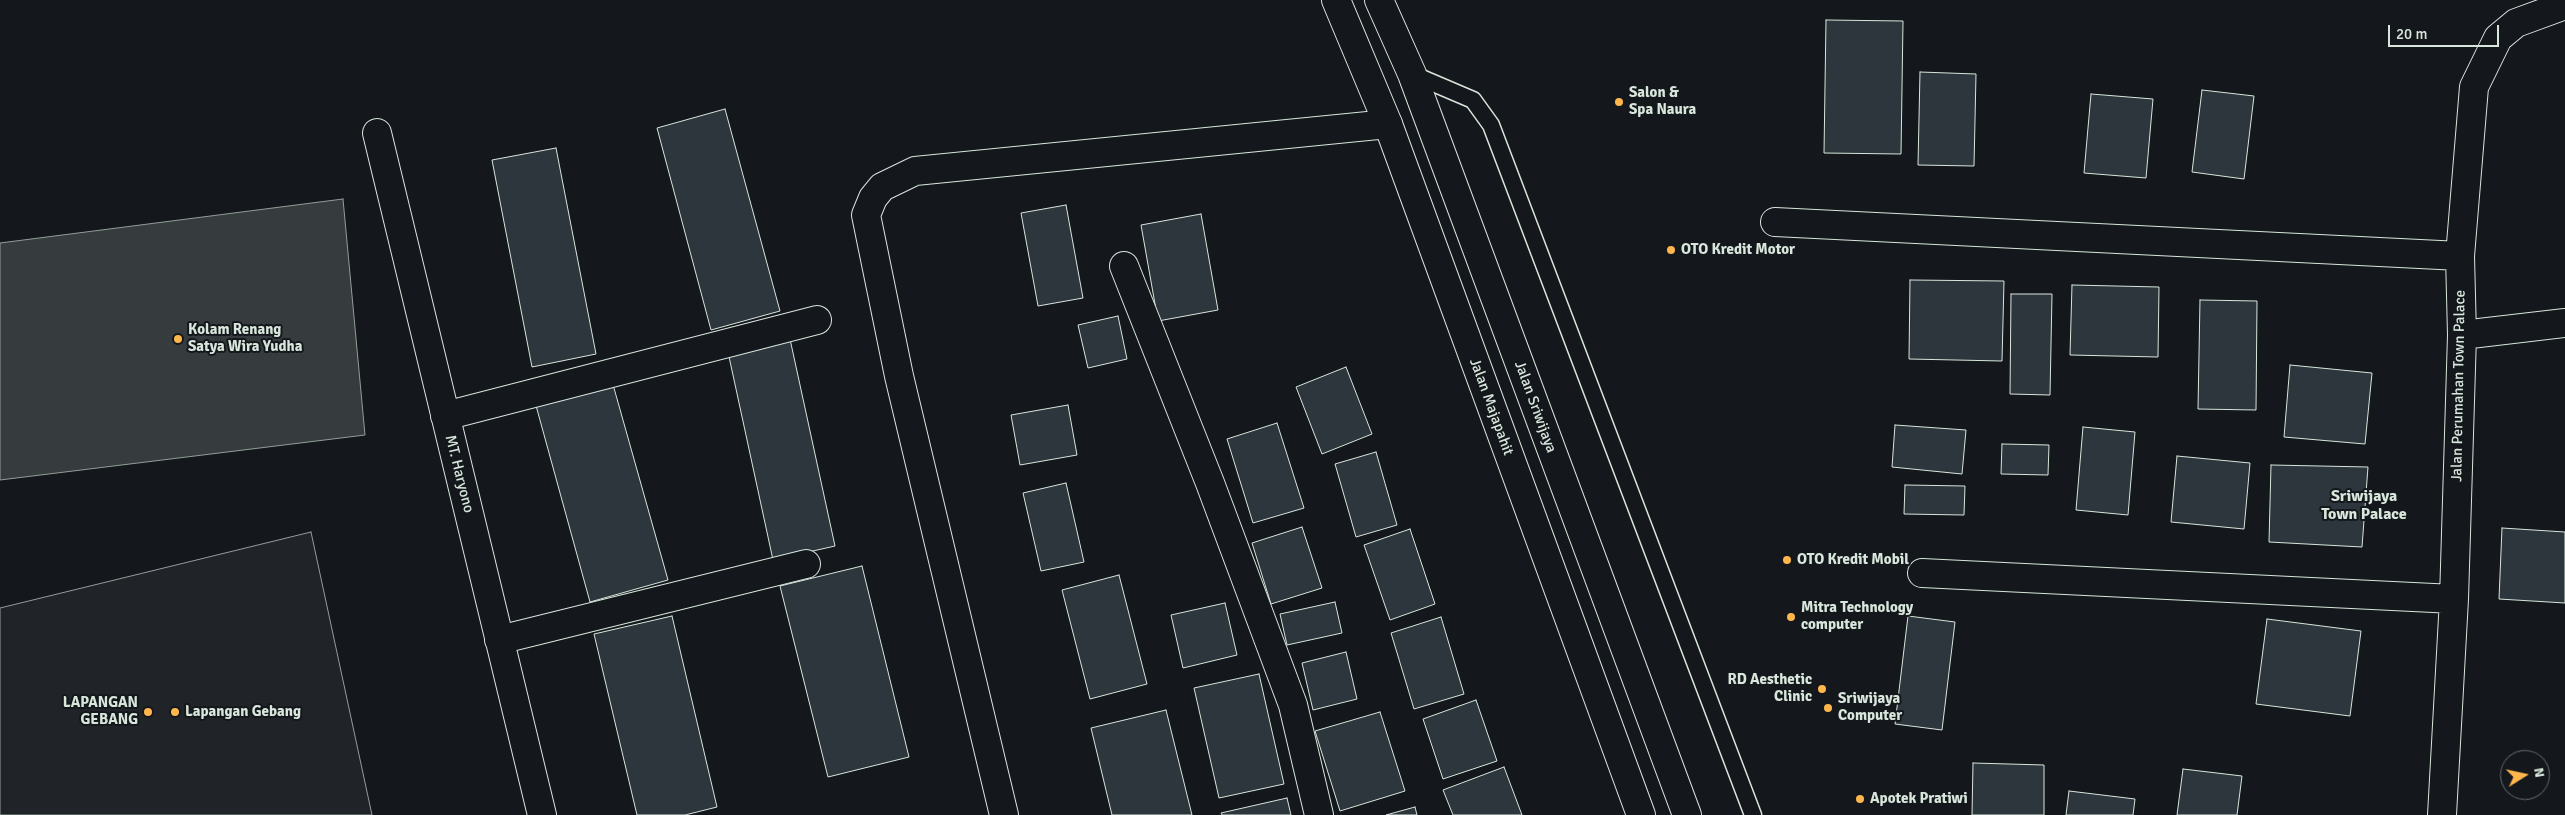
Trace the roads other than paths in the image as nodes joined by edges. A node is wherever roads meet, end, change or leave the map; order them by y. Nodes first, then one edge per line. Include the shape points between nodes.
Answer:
1 (1336, 0) edge
2 (1379, 0) edge
3 (2565, 5) edge
4 (1412, 74) junction
5 (1388, 124) junction
6 (377, 134) dead end
7 (1775, 222) dead end
8 (2460, 256) junction
9 (1124, 266) dead end
10 (817, 320) dead end
11 (2565, 323) edge
12 (2462, 335) junction
13 (444, 416) junction
14 (1578, 524) junction
15 (1540, 538) junction
16 (806, 564) dead end
17 (1922, 573) dead end
18 (2454, 599) junction
19 (499, 640) junction
20 (542, 815) edge
21 (1004, 815) edge
22 (1319, 815) edge
23 (1641, 815) edge
24 (1687, 815) edge
25 (1753, 815) edge
26 (2442, 815) edge

1 - 5 street, Jalan Majapahit
2 - 4 street, Jalan Sriwijaya
3 - 8 street, Jalan Perumahan Town Palace via 2516,23 2498,38 2474,87
4 - 14 street, Jalan Sriwijaya
4 - 25 lane via 1473,100 1491,125
5 - 15 street, Jalan Majapahit
5 - 21 street via 916,171 882,186 873,198 866,215 899,376
6 - 13 street, MT. Haryono
7 - 8 street
8 - 12 street, Jalan Perumahan Town Palace
9 - 22 street via 1293,705
10 - 13 street
11 - 12 street
12 - 18 street, Jalan Perumahan Town Palace
13 - 19 street, MT. Haryono
14 - 15 street
14 - 24 street, Jalan Sriwijaya
15 - 23 street, Jalan Majapahit
16 - 19 street
17 - 18 street
18 - 26 street, Jalan Perumahan Town Palace
19 - 20 street, MT. Haryono

